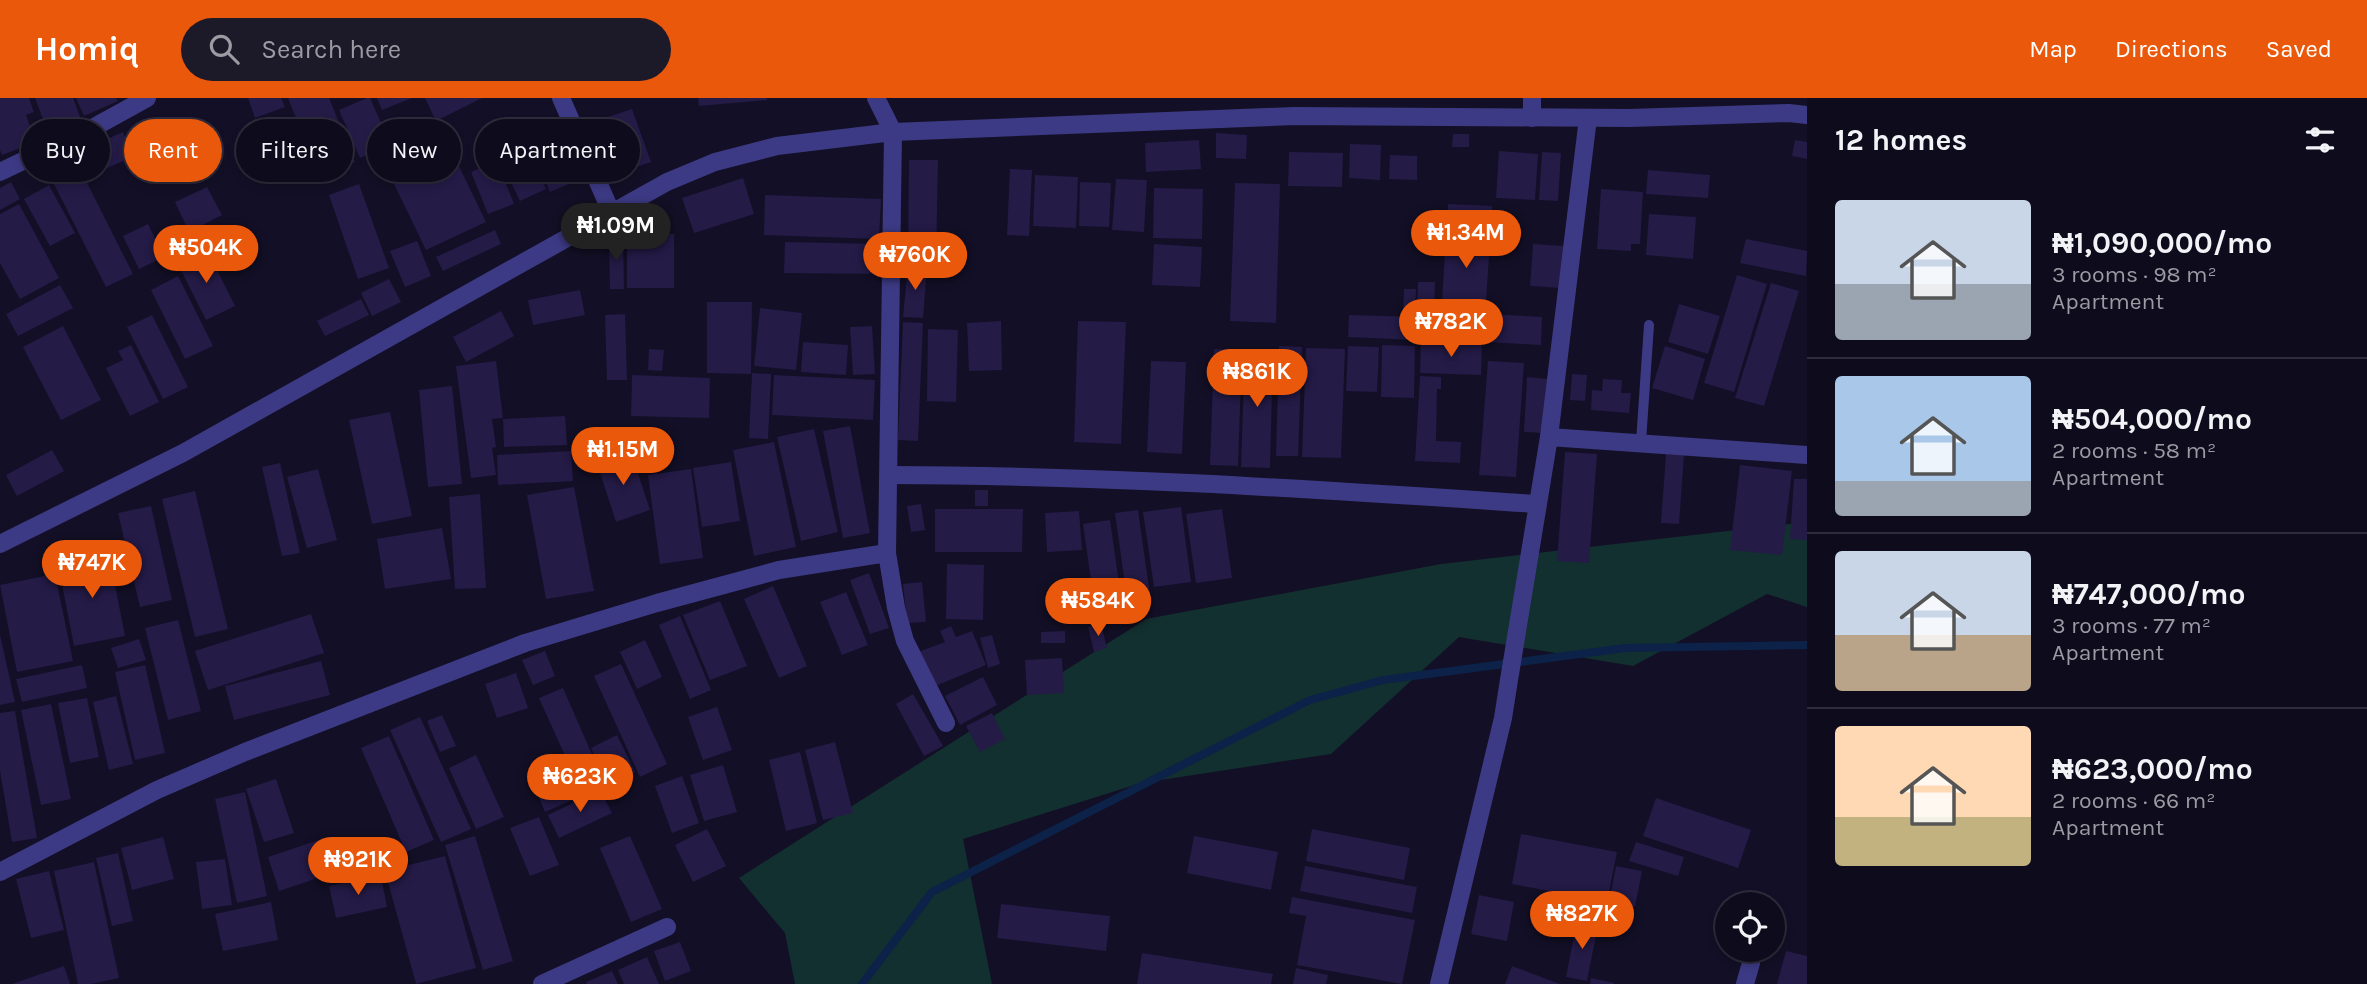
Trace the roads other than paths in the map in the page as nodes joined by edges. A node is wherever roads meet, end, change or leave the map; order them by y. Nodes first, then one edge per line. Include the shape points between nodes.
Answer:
1 (147, 98) edge
2 (561, 98) edge
3 (876, 98) edge
4 (1532, 98) edge
5 (1789, 105) edge
6 (1807, 115) edge
7 (1532, 117) junction
8 (1588, 118) junction
9 (893, 132) junction
10 (0, 172) edge
11 (612, 214) junction
12 (1649, 325) dead end
13 (1549, 437) junction
14 (1640, 442) junction
15 (1807, 455) edge
16 (889, 475) junction
17 (1537, 504) junction
18 (0, 544) edge
19 (887, 553) junction
20 (946, 723) dead end
21 (0, 872) edge
22 (667, 927) dead end
23 (1751, 963) dead end
24 (542, 984) edge
25 (1439, 984) edge
26 (1745, 984) edge

1 - 10 street
2 - 11 street
3 - 9 street
4 - 7 street
5 - 6 street
5 - 8 street
7 - 8 street
7 - 9 street via 1294,116
8 - 13 street
9 - 11 street via 777,146 715,162 667,182
9 - 16 street
11 - 18 street via 183,453
12 - 14 lane
13 - 14 street
13 - 17 street
14 - 15 street
16 - 17 street via 1253,486
16 - 19 street
17 - 25 street via 1503,718
19 - 20 street via 905,641
19 - 21 street via 779,570 525,643 157,790
22 - 24 street
23 - 26 street

